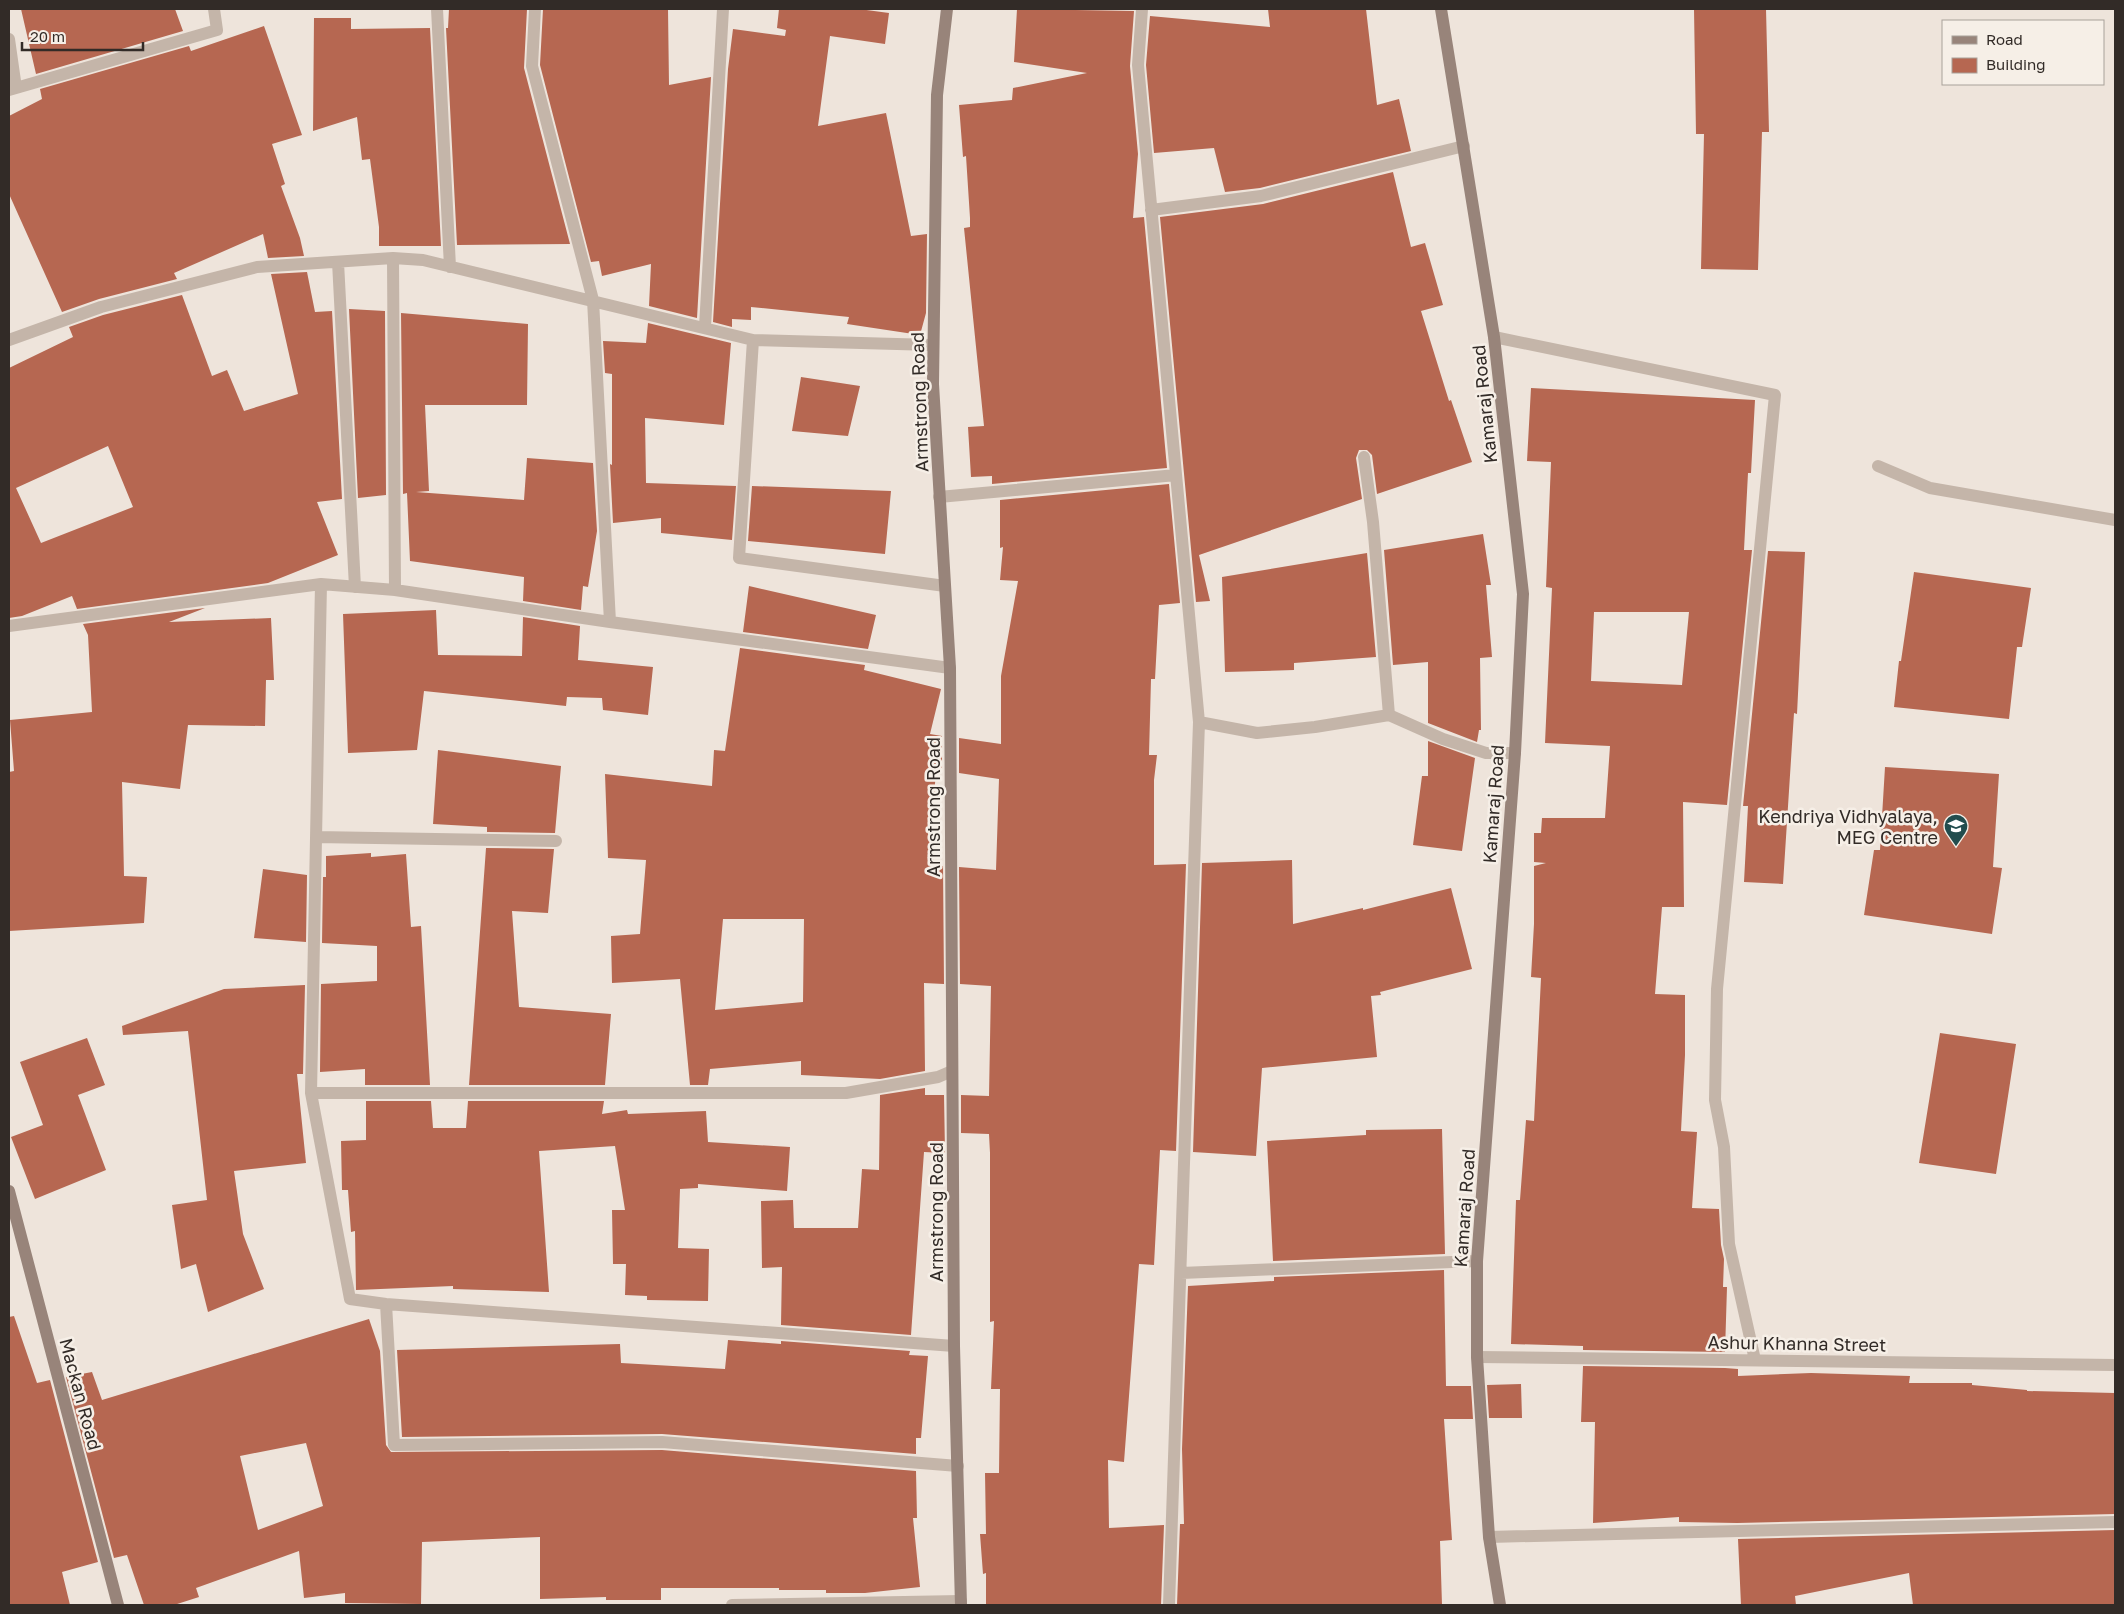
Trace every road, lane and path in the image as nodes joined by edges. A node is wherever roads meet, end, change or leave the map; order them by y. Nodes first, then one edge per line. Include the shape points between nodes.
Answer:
1 (214, 9) edge
2 (437, 9) edge
3 (535, 9) edge
4 (723, 9) edge
5 (947, 9) edge
6 (1142, 9) edge
7 (1441, 9) edge
8 (9, 39) edge
9 (12, 89) edge
10 (1464, 146) junction
11 (1151, 210) junction
12 (393, 258) junction
13 (338, 262) junction
14 (450, 267) junction
15 (593, 300) junction
16 (705, 327) junction
17 (1494, 337) junction
18 (9, 340) edge
19 (753, 340) junction
20 (933, 345) junction
21 (1364, 457) dead end
22 (1878, 466) dead end
23 (1176, 475) junction
24 (939, 496) junction
25 (2115, 520) edge
26 (321, 584) junction
27 (945, 586) junction
28 (355, 587) junction
29 (395, 590) junction
30 (610, 622) junction
31 (9, 626) edge
32 (950, 668) junction
33 (1389, 715) junction
34 (1199, 722) junction
35 (1515, 753) junction
36 (316, 837) junction
37 (556, 841) dead end
38 (952, 1071) junction
39 (312, 1094) junction
40 (9, 1191) edge
41 (1477, 1262) junction
42 (1180, 1273) junction
43 (386, 1304) junction
44 (954, 1346) junction
45 (1477, 1357) junction
46 (1755, 1360) junction
47 (2115, 1365) edge
48 (958, 1466) junction
49 (2115, 1522) edge
50 (1489, 1537) junction
51 (961, 1603) edge
52 (118, 1605) edge
53 (732, 1605) edge
54 (1169, 1605) edge
55 (1500, 1605) edge

1 - 9 street via 217,30
2 - 14 street
3 - 15 street via 532,66
4 - 16 street
5 - 20 street, Armstrong Road via 937,95
6 - 11 street via 1138,65
7 - 10 street, Kamaraj Road
8 - 9 street
10 - 11 street via 1261,196
10 - 17 street, Kamaraj Road
11 - 23 street
12 - 13 street
12 - 14 street via 424,260
12 - 29 street
13 - 18 street via 257,267 102,307
13 - 28 street
14 - 15 street
15 - 16 street
15 - 30 street
16 - 19 street
17 - 35 street, Kamaraj Road via 1523,594
17 - 46 street via 1775,395 1717,989 1715,1100 1724,1147 1729,1244
19 - 20 street
19 - 27 street via 739,558
20 - 24 street, Armstrong Road
21 - 33 street via 1373,522
22 - 25 street via 1930,488
23 - 24 street
23 - 34 street
24 - 27 street, Armstrong Road
26 - 28 street
26 - 31 street
26 - 36 street
27 - 32 street, Armstrong Road
28 - 29 street
29 - 30 street
30 - 32 street
32 - 38 street, Armstrong Road
33 - 34 street via 1257,733
33 - 35 street via 1486,753
34 - 42 street
35 - 41 street, Kamaraj Road
36 - 37 street
36 - 39 street
38 - 39 street via 938,1077 846,1093
38 - 44 street, Armstrong Road
39 - 43 street via 350,1299
40 - 52 street, Mackan Road
41 - 42 street
41 - 45 street, Kamaraj Road
42 - 54 street
43 - 44 street
43 - 48 street via 394,1445 662,1442
44 - 48 street, Armstrong Road
45 - 46 street, Ashur Khanna Street
45 - 50 street, Kamaraj Road
46 - 47 street, Ashur Khanna Street
48 - 51 street, Armstrong Road
49 - 50 street
50 - 55 street, Kamaraj Road
51 - 53 street

